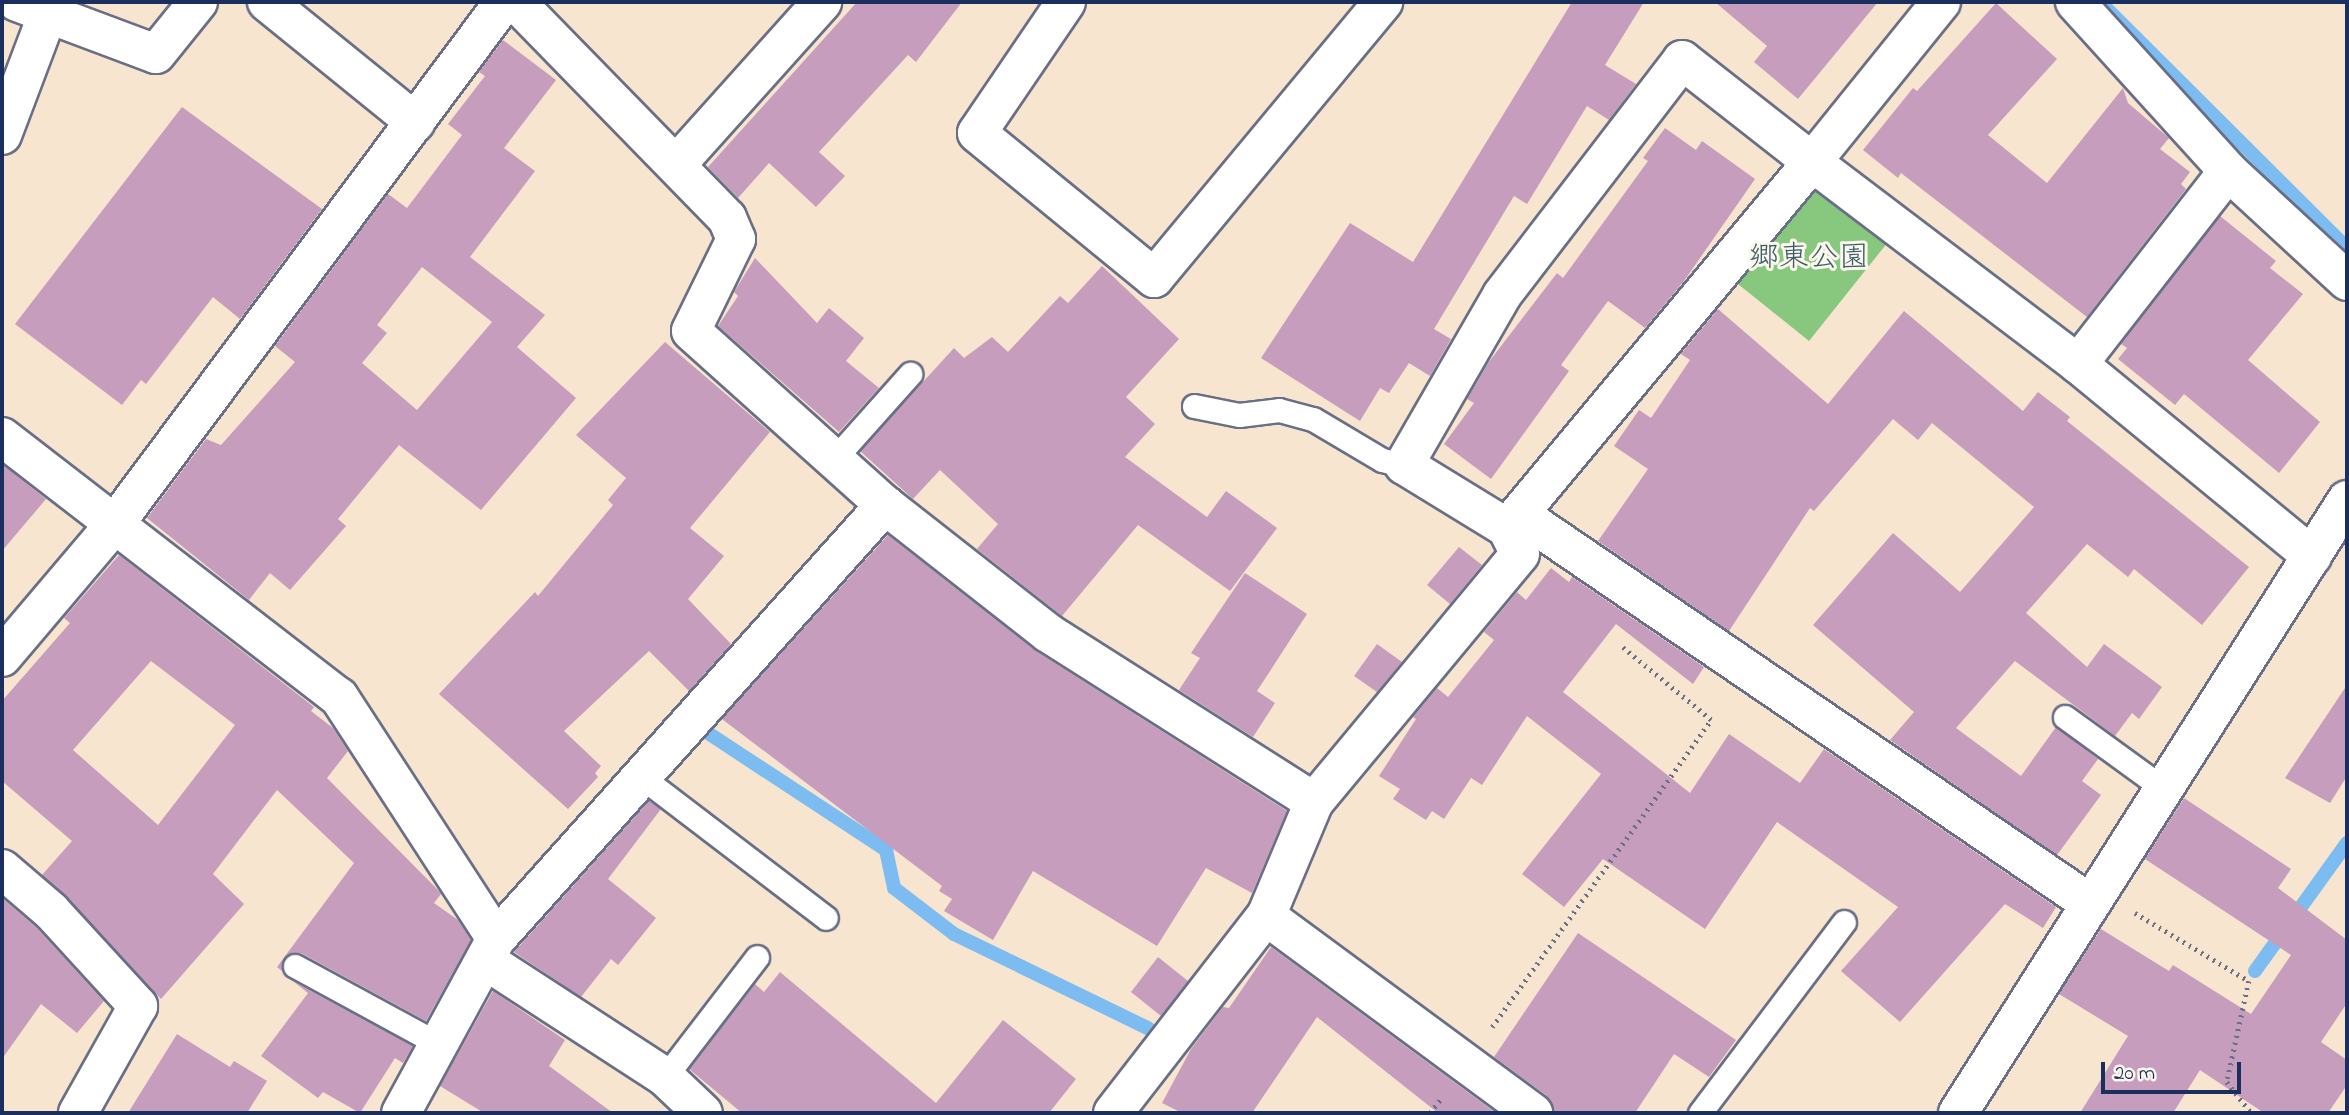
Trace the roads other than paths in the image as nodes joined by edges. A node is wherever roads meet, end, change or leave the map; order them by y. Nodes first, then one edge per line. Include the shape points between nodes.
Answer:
1 (198, 2) edge
2 (267, 2) edge
3 (504, 2) edge
4 (516, 2) edge
5 (822, 2) edge
6 (1066, 2) edge
7 (1383, 2) edge
8 (1941, 2) edge
9 (2075, 2) edge
10 (32, 8) edge
11 (415, 122) junction
12 (2, 135) edge
13 (1812, 162) junction
14 (676, 165) junction
15 (2228, 171) junction
16 (2347, 281) edge
17 (2078, 364) junction
18 (910, 374) dead end
19 (1194, 407) dead end
20 (2, 437) edge
21 (835, 458) junction
22 (1404, 465) junction
23 (2347, 500) edge
24 (885, 505) junction
25 (1513, 521) junction
26 (114, 525) junction
27 (2312, 556) junction
28 (2, 657) edge
29 (2065, 717) dead end
30 (639, 775) junction
31 (2164, 789) junction
32 (1314, 802) junction
33 (2, 869) edge
34 (2095, 898) junction
35 (1266, 916) junction
36 (826, 918) dead end
37 (1844, 922) dead end
38 (490, 950) junction
39 (757, 957) dead end
40 (295, 966) dead end
41 (437, 1043) junction
42 (665, 1077) junction
43 (78, 1113) edge
44 (401, 1113) edge
45 (703, 1113) edge
46 (1113, 1113) edge
47 (1533, 1113) edge
48 (1700, 1113) edge
49 (1958, 1113) edge

1 - 10 street via 156,54
2 - 11 street
3 - 11 street
4 - 14 street
5 - 14 street
6 - 7 street via 977,133 1154,278
8 - 13 street
9 - 15 street
10 - 12 street
11 - 26 street
13 - 17 street
13 - 22 street via 1682,61 1502,295
13 - 25 street
14 - 21 street via 727,218 736,239 691,331
15 - 16 street
15 - 17 street
17 - 27 street
18 - 21 lane
19 - 22 lane via 1239,415 1279,411 1313,419 1382,460
20 - 26 street
21 - 24 street
22 - 25 street
23 - 27 street
24 - 30 street
24 - 32 street via 1048,633
25 - 32 street via 1520,554
25 - 34 street
26 - 28 street
26 - 38 street via 339,697
27 - 31 street
29 - 31 lane
30 - 36 lane
30 - 38 street
31 - 34 street
32 - 35 street
33 - 43 street via 51,911 138,1006
34 - 49 street
35 - 46 street
35 - 47 street
37 - 48 lane
38 - 41 street
38 - 42 street
39 - 42 lane
40 - 41 lane
41 - 44 street
42 - 45 street

